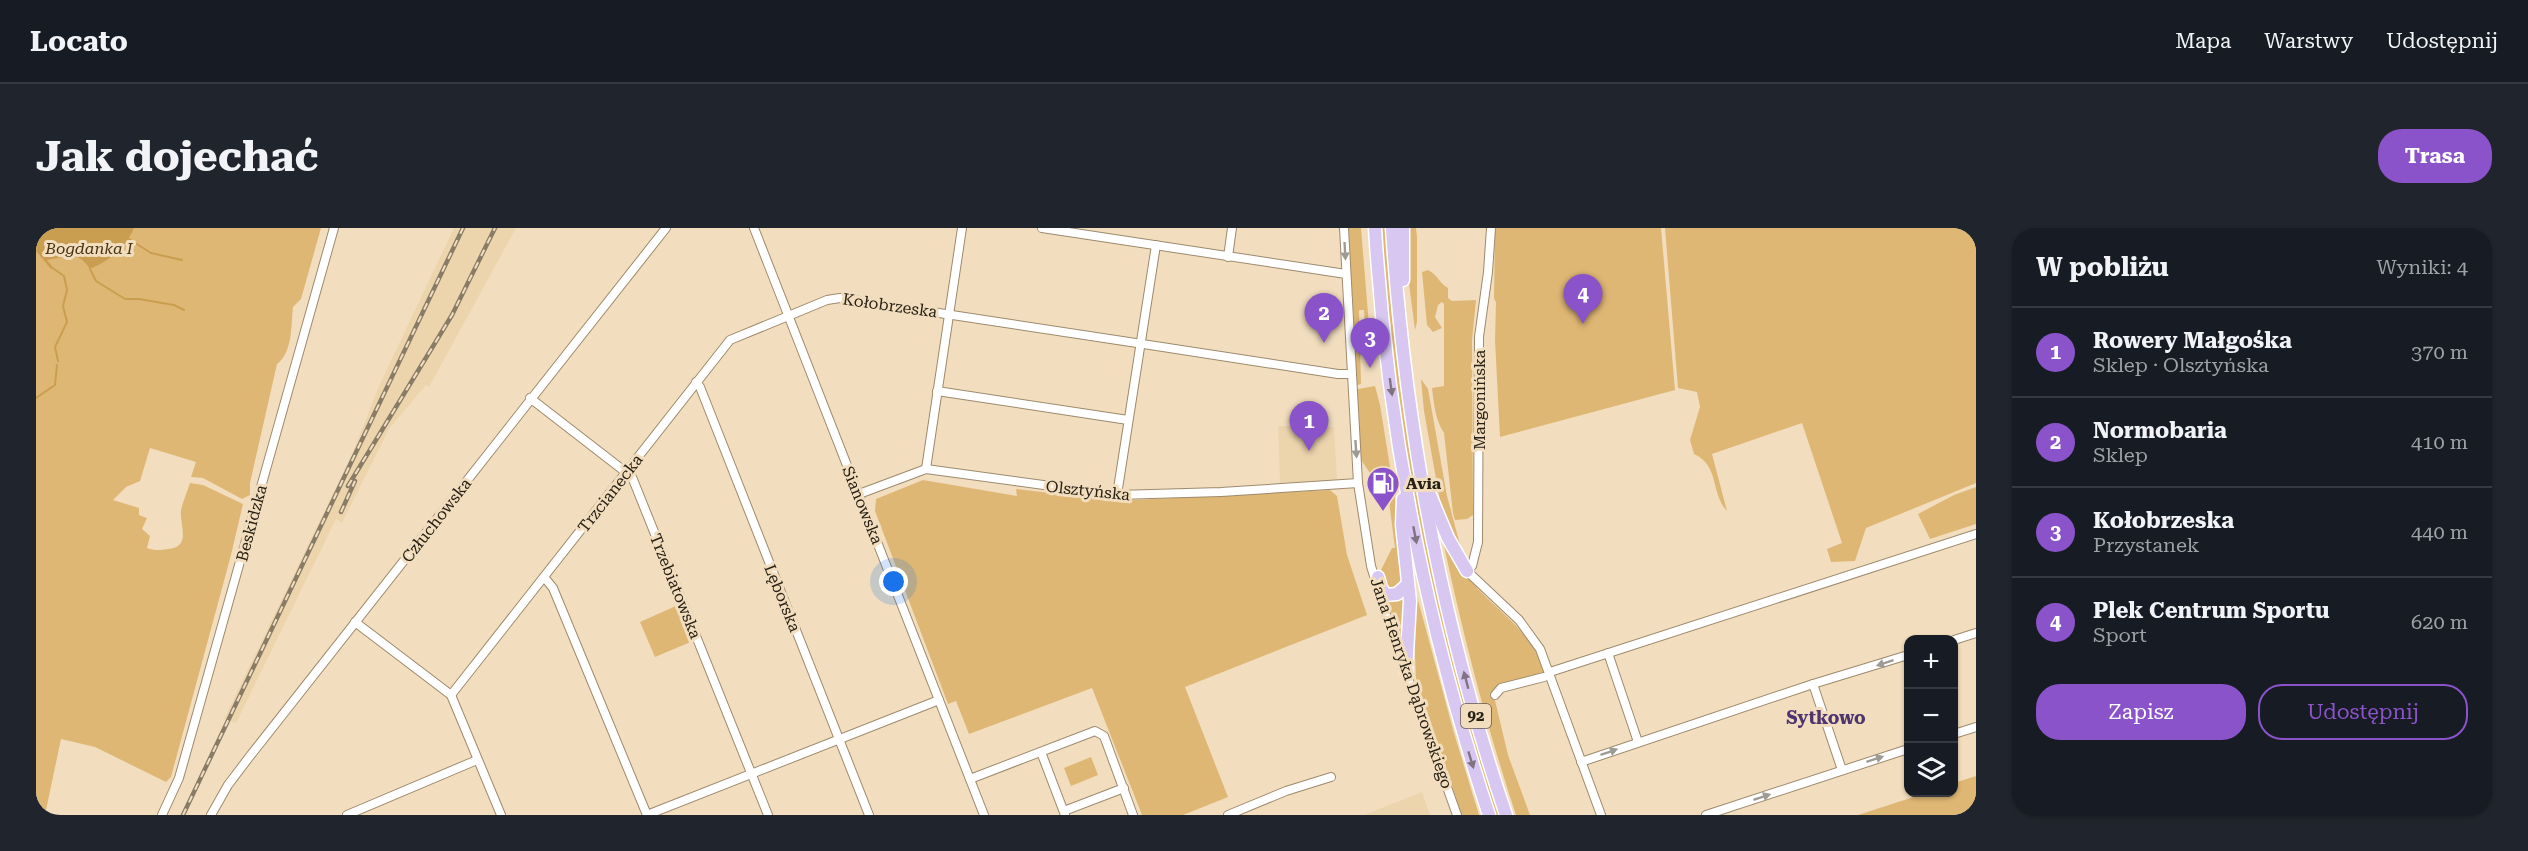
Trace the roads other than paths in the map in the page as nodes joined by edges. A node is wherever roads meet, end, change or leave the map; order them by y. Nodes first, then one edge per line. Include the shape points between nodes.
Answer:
1 (334, 228) edge
2 (666, 228) edge
3 (754, 228) edge
4 (962, 228) edge
5 (1042, 228) edge
6 (1232, 228) edge
7 (1344, 228) edge
8 (1368, 228) edge
9 (1375, 228) edge
10 (1392, 228) edge
11 (1403, 228) edge
12 (1491, 228) edge
13 (1156, 245) junction
14 (1228, 256) junction
15 (1377, 267) junction
16 (1346, 274) junction
17 (949, 313) junction
18 (788, 316) junction
19 (1402, 344) junction
20 (1140, 345) junction
21 (1351, 374) junction
22 (696, 382) junction
23 (937, 391) junction
24 (530, 398) junction
25 (1128, 420) junction
26 (926, 469) junction
27 (626, 472) junction
28 (1421, 474) junction
29 (1404, 477) junction
30 (1358, 483) junction
31 (859, 494) junction
32 (1117, 495) junction
33 (1976, 534) edge
34 (1467, 571) junction
35 (544, 577) junction
36 (1378, 577) dead end
37 (1408, 584) junction
38 (355, 622) junction
39 (1976, 633) edge
40 (1958, 638) edge
41 (1608, 653) junction
42 (1904, 656) edge
43 (1406, 671) junction
44 (1547, 674) junction
45 (1813, 684) junction
46 (451, 695) junction
47 (1495, 695) dead end
48 (939, 700) junction
49 (1976, 727) edge
50 (1958, 732) edge
51 (839, 740) junction
52 (1638, 742) junction
53 (1904, 750) edge
54 (1041, 752) junction
55 (477, 760) junction
56 (1581, 762) junction
57 (1842, 770) junction
58 (752, 774) junction
59 (1331, 777) dead end
60 (970, 778) junction
61 (1124, 788) junction
62 (1065, 813) edge
63 (162, 815) edge
64 (211, 815) edge
65 (347, 815) edge
66 (501, 815) edge
67 (647, 815) edge
68 (768, 815) edge
69 (868, 815) edge
70 (984, 815) edge
71 (1133, 815) edge
72 (1228, 815) edge
73 (1457, 815) edge
74 (1489, 815) edge
75 (1506, 815) edge
76 (1601, 815) edge
77 (1706, 815) edge

1 - 63 street, Beskidzka via 179,778
2 - 24 street, Człuchowska
3 - 18 street, Sianowska
4 - 17 street
5 - 13 street
6 - 14 street
7 -> 16 street, Jana Henryka Dąbrowskiego
8 - 15 main road
9 - 15 main road, 92
10 - 19 main road, 92
11 - 19 main road
12 - 34 street, Margonińska via 1479,337 1478,542
13 - 14 street
13 - 20 street
14 - 16 street
15 -> 29 main road, Jana Henryka Dąbrowskiego / 92
16 - 21 street, Jana Henryka Dąbrowskiego
17 - 18 street, Kołobrzeska via 835,298
17 - 20 street, Kołobrzeska
17 - 23 street
18 - 22 street, Trzcianecka via 730,340
18 - 31 street, Sianowska
19 - 28 main road, 92
20 - 21 street, Kołobrzeska
20 - 25 street
21 -> 30 street, Jana Henryka Dąbrowskiego
22 - 27 street, Trzcianecka
22 - 51 street, Lęborska
23 - 25 street
23 - 26 street
24 - 27 street, Trzebiatowska
24 - 38 street, Człuchowska
25 - 32 street
26 - 31 street, Olsztyńska
26 - 32 street, Olsztyńska
27 - 35 street, Trzcianecka
27 - 58 street, Trzebiatowska via 632,477
28 - 34 main road via 1448,538
75 -> 28 main road, 92 via 1459,654
29 - 37 main road via 1402,525
29 -> 74 main road, Jana Henryka Dąbrowskiego / 92 via 1441,651
30 - 32 street, Olsztyńska
30 - 43 street, Jana Henryka Dąbrowskiego via 1371,566
31 - 48 street, Sianowska
33 - 41 street
34 - 44 street via 1531,634
35 - 46 street, Trzcianecka
35 - 67 street via 553,588
36 - 37 main road via 1386,595 1398,594
37 - 43 main road
38 - 46 street
38 - 64 street, Człuchowska via 240,769
39 - 40 street
41 - 44 street
41 - 52 street
42 -> 45 street
43 - 73 street, Jana Henryka Dąbrowskiego
44 - 47 street via 1501,688
44 - 56 street
45 - 52 street
45 - 57 street
46 - 55 street
48 - 51 street
48 - 60 street, Sianowska
49 - 50 street
51 - 58 street
51 - 69 street, Lęborska
56 -> 52 street
57 -> 53 street
54 - 60 street
54 - 61 street via 1100,732
54 - 62 street
55 - 65 street
55 - 66 street
56 - 76 street
77 -> 57 street
58 - 67 street
58 - 68 street, Trzebiatowska
59 - 72 street
60 - 70 street, Sianowska
61 - 62 street
61 - 71 street

